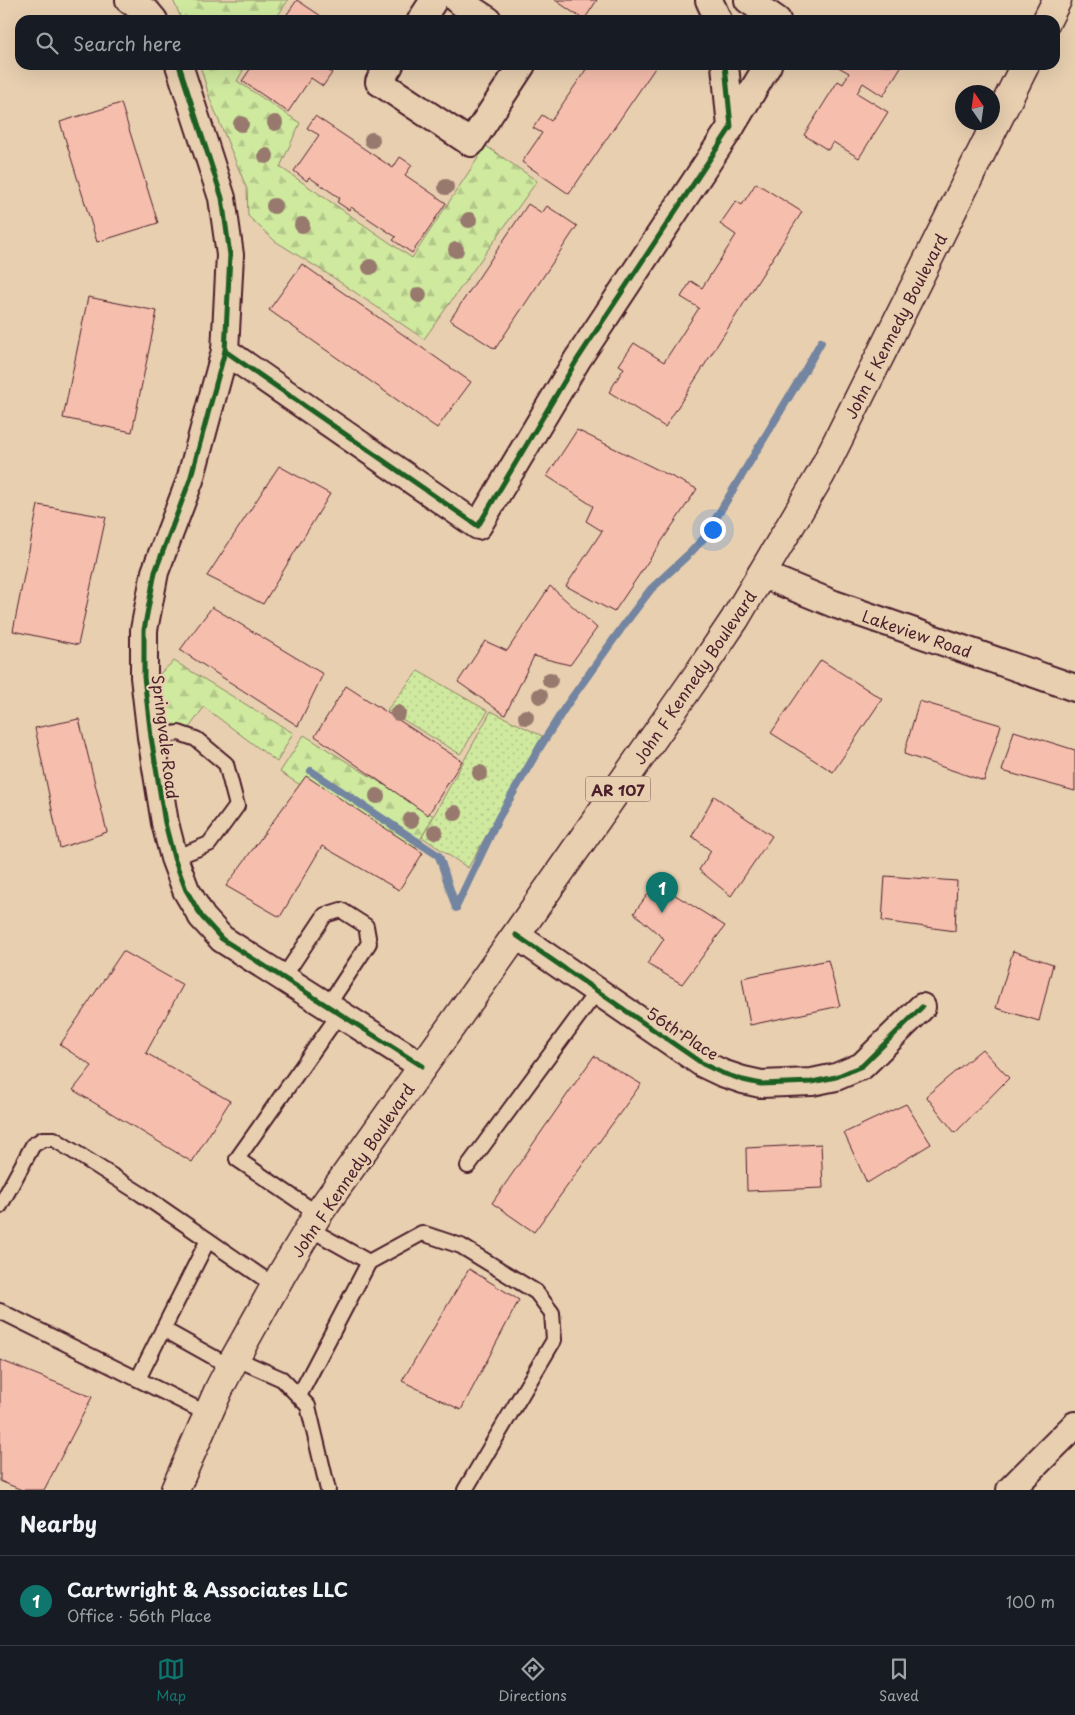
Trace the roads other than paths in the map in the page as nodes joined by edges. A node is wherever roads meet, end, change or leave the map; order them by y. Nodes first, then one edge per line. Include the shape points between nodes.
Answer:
1 (129, 0) edge
2 (434, 0) edge
3 (457, 0) edge
4 (709, 0) edge
5 (748, 0) edge
6 (1057, 0) edge
7 (150, 15) edge
8 (424, 15) edge
9 (480, 15) edge
10 (716, 15) edge
11 (770, 15) edge
12 (1050, 15) edge
13 (181, 70) edge
14 (387, 70) edge
15 (519, 70) edge
16 (725, 70) edge
17 (765, 70) edge
18 (1023, 70) edge
19 (731, 127) junction
20 (225, 351) junction
21 (761, 574) junction
22 (1075, 688) edge
23 (151, 737) junction
24 (174, 858) junction
25 (516, 935) junction
26 (283, 978) junction
27 (597, 991) junction
28 (922, 1007) dead end
29 (334, 1009) junction
30 (422, 1066) junction
31 (468, 1166) dead end
32 (0, 1206) edge
33 (314, 1221) junction
34 (208, 1240) junction
35 (369, 1262) junction
36 (275, 1286) junction
37 (0, 1311) edge
38 (163, 1330) junction
39 (233, 1362) junction
40 (138, 1380) junction
41 (299, 1396) junction
42 (208, 1414) junction
43 (1075, 1426) edge
44 (175, 1490) edge
45 (328, 1490) edge
46 (465, 1490) edge
47 (1010, 1490) edge

1 - 7 street
2 - 8 street
3 - 9 street
4 - 10 street
5 - 11 street
6 - 12 main road
13 - 20 street, Springvale Road via 222,198 230,255
14 - 15 street via 379,82 470,143
16 - 19 street
17 - 19 street
18 - 21 main road, John F Kennedy Boulevard / AR 107 via 821,474
19 - 20 street via 577,360 478,526
20 - 23 street, Springvale Road via 190,480 155,572 150,598 144,630 144,677
21 - 22 street, Lakeview Road via 834,604
21 - 25 main road, John F Kennedy Boulevard / AR 107 via 696,677
23 - 24 street, Springvale Road
23 - 24 lane via 179,733 196,739 226,764 237,806 209,844
24 - 26 street, Springvale Road via 186,890 202,917 222,939
25 - 27 street, 56th Place
25 - 30 main road, John F Kennedy Boulevard / AR 107
26 - 29 street, Springvale Road
26 - 29 lane via 325,915 341,910 366,926 369,943
27 - 28 street, 56th Place via 703,1064 761,1084 812,1082 836,1077 862,1066
27 - 31 lane
29 - 30 street, Springvale Road
29 - 33 lane via 237,1159
30 - 33 main road, John F Kennedy Boulevard / AR 107
32 - 34 lane via 33,1145 43,1139 54,1139
33 - 35 lane
33 - 36 main road, John F Kennedy Boulevard / AR 107
34 - 36 lane
34 - 38 lane
35 - 41 lane
35 - 46 lane via 422,1233 461,1246 536,1292 552,1312 554,1340
36 - 39 main road, John F Kennedy Boulevard / AR 107
37 - 40 lane
38 - 39 lane
38 - 40 lane
39 - 41 lane via 282,1379
39 - 42 main road, John F Kennedy Boulevard / AR 107
40 - 42 lane
41 - 45 lane via 308,1406
42 - 44 main road, John F Kennedy Boulevard / AR 107
43 - 47 street

